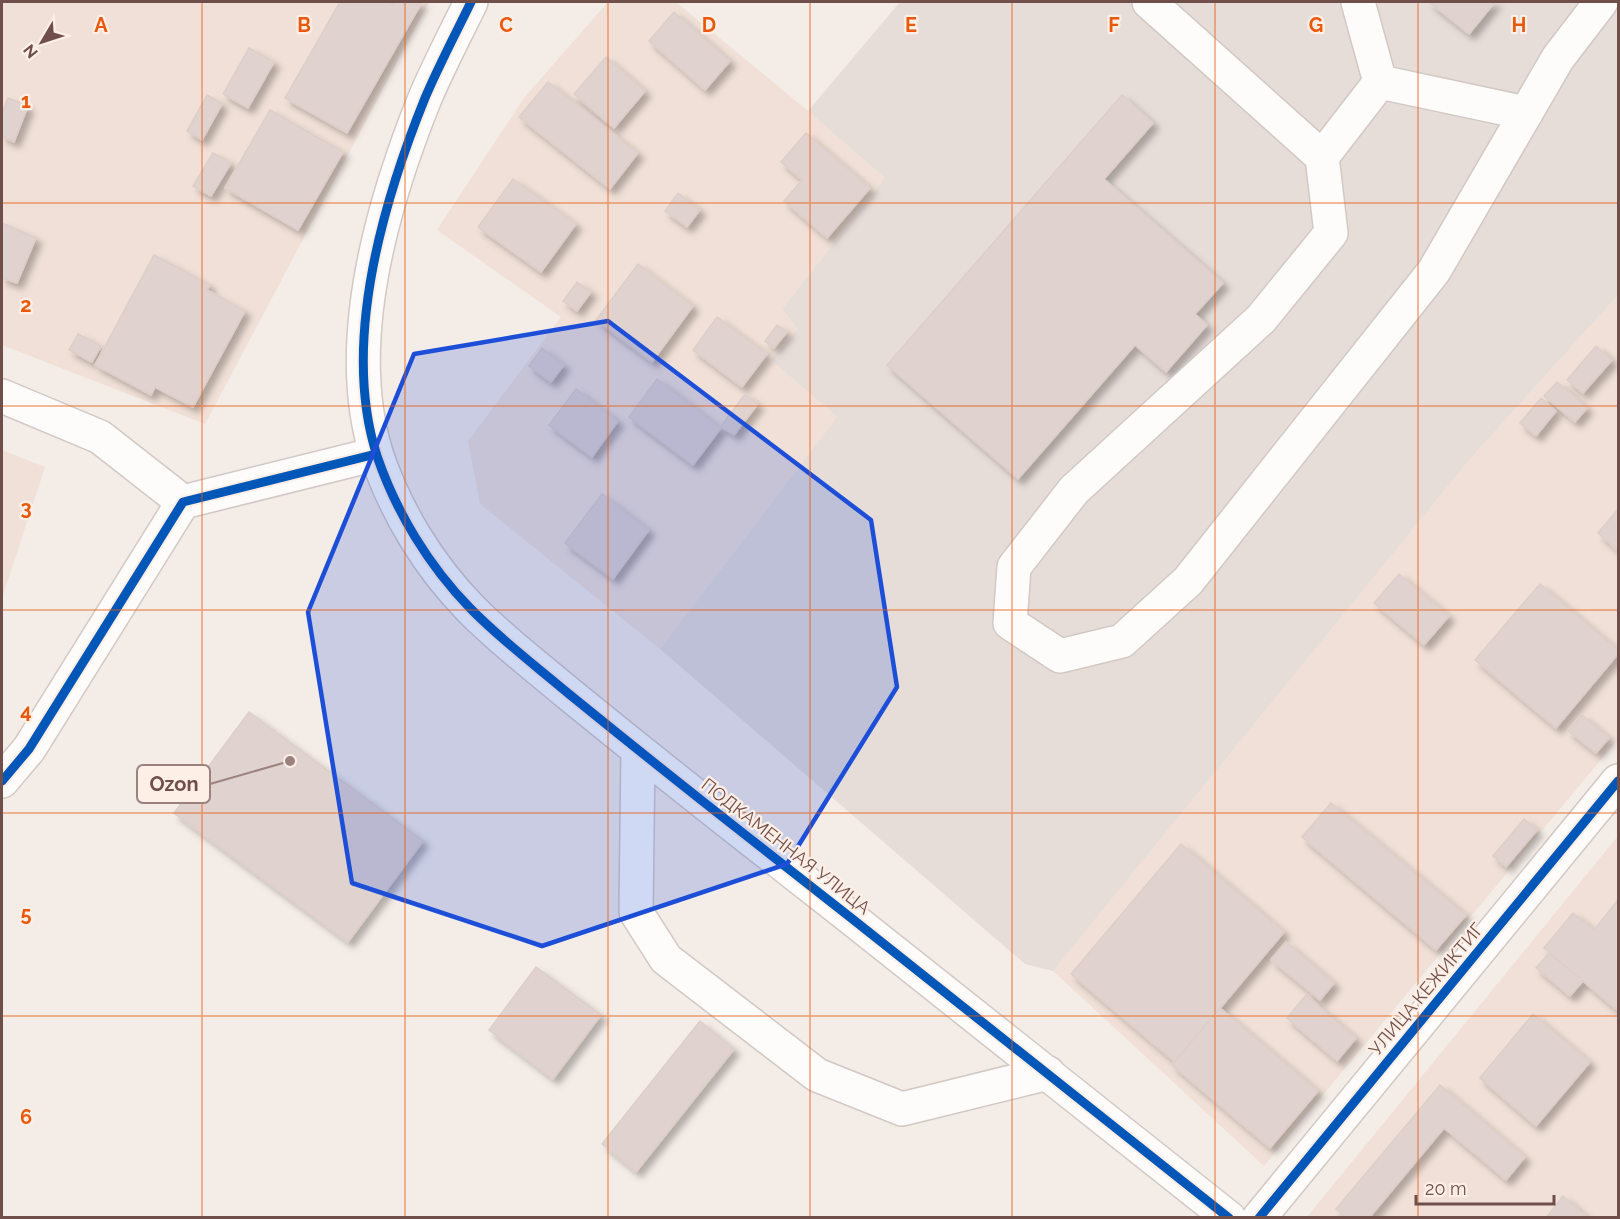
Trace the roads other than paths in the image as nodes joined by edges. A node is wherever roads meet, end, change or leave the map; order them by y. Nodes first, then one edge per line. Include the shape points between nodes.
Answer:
1 (471, 2) edge
2 (1149, 2) edge
3 (1358, 2) edge
4 (1601, 2) edge
5 (1380, 82) junction
6 (1526, 113) junction
7 (1322, 157) junction
8 (2, 396) edge
9 (376, 454) junction
10 (183, 502) junction
11 (638, 750) junction
12 (2, 781) edge
13 (1618, 781) edge
14 (1048, 1073) junction
15 (1229, 1218) edge
16 (1259, 1218) edge

1 - 9 street, ПОДКАМЕННАЯ УЛИЦА via 426,96 394,183 376,250 363,355 366,407
2 - 7 street
3 - 5 street
4 - 6 street via 1558,58
5 - 6 street
5 - 7 street
6 - 7 street via 1434,271 1188,580 1122,641 1060,656 1010,623 1014,567 1074,490 1261,319 1331,233
8 - 10 street via 100,437
9 - 10 street
9 - 11 street, ПОДКАМЕННАЯ УЛИЦА via 411,531 462,599 514,648
10 - 12 street via 29,748
11 - 14 street, ПОДКАМЕННАЯ УЛИЦА
11 - 14 street via 636,912 666,959 817,1075 902,1109
13 - 16 street, УЛИЦА КЕЖИКТИГ
14 - 15 street, ПОДКАМЕННАЯ УЛИЦА

